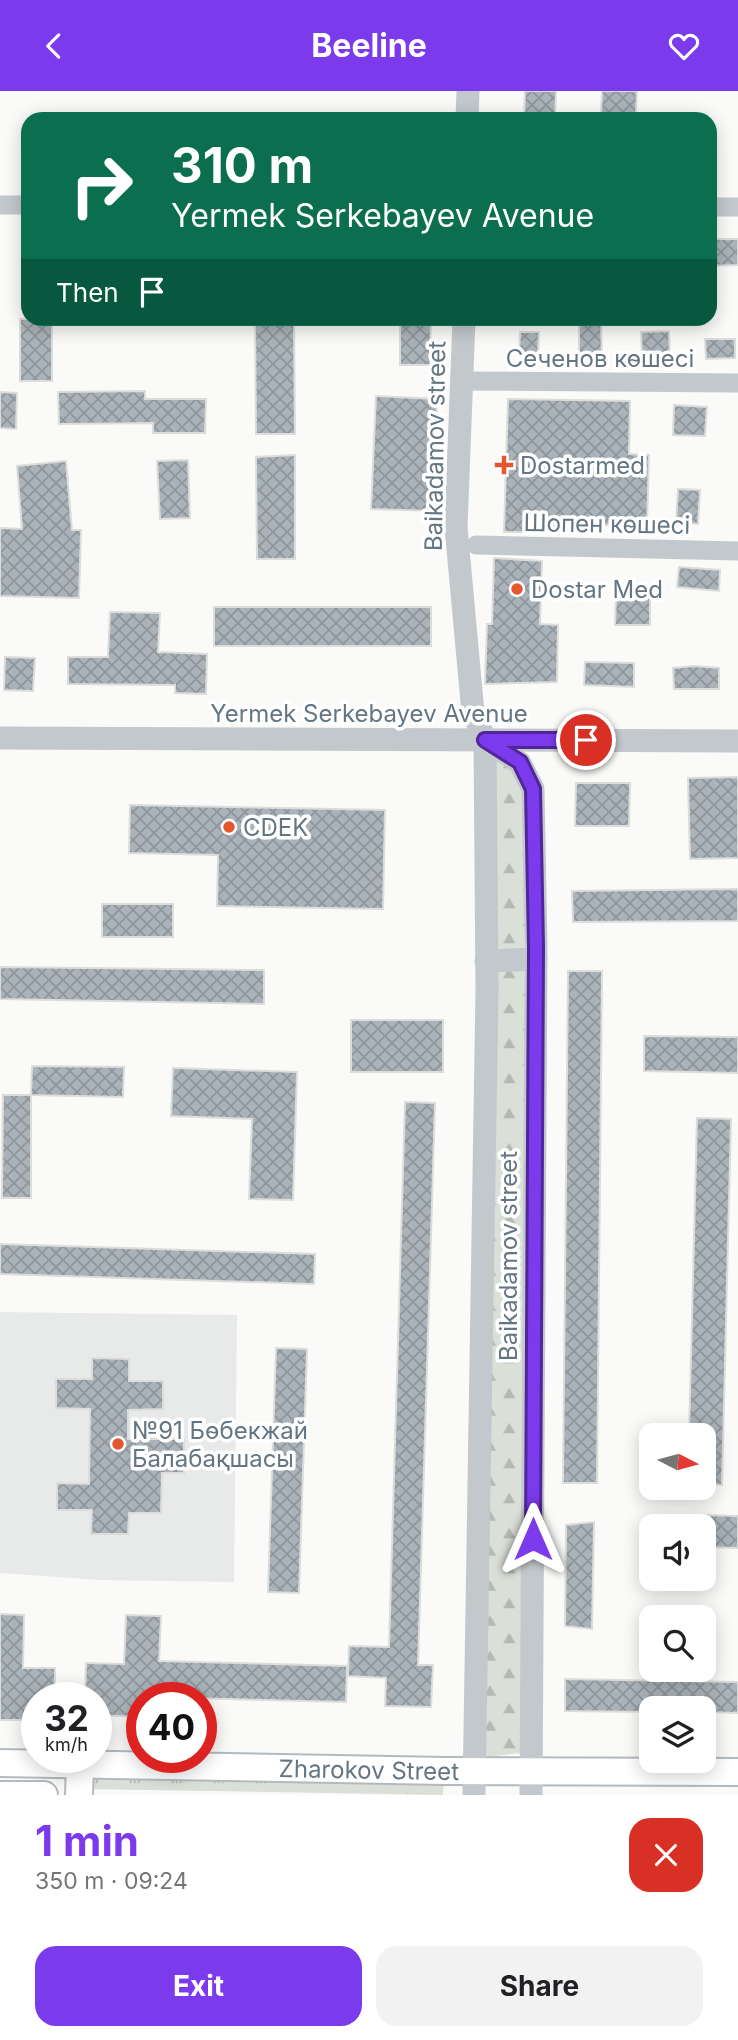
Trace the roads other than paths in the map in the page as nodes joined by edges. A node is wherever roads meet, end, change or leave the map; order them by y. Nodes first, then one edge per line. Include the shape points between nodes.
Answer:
1 (468, 91) edge
2 (467, 112) edge
3 (0, 205) edge
4 (21, 205) edge
5 (717, 207) edge
6 (738, 207) edge
7 (464, 326) edge
8 (462, 381) junction
9 (738, 383) edge
10 (476, 545) dead end
11 (738, 551) edge
12 (0, 738) edge
13 (485, 740) junction
14 (738, 741) edge
15 (536, 959) junction
16 (486, 961) junction
17 (0, 1763) edge
18 (21, 1764) edge
19 (112, 1766) edge
20 (738, 1772) edge
21 (80, 1773) edge
22 (474, 1783) edge
23 (532, 1783) edge
24 (0, 1795) edge
25 (44, 1795) edge
26 (79, 1795) edge

1 - 2 street
3 - 4 street
5 - 6 street
7 - 8 street, Baikadamov street
8 - 9 street, Сеченов көшесі
8 - 13 street, Baikadamov street via 457,545 473,713
10 - 11 street, Шопен көшесі
12 - 13 street, Yermek Serkebayev Avenue
13 - 14 street, Yermek Serkebayev Avenue
13 - 15 street, Baikadamov street via 520,762 533,789
13 - 16 street, Baikadamov street
15 - 16 street
15 - 23 street, Baikadamov street
16 - 22 street, Baikadamov street
17 - 18 main road, Zharokov Street
19 - 22 main road, Zharokov Street
20 - 23 main road, Zharokov Street
21 - 26 main road
22 - 23 main road, Zharokov Street
24 - 25 main road

